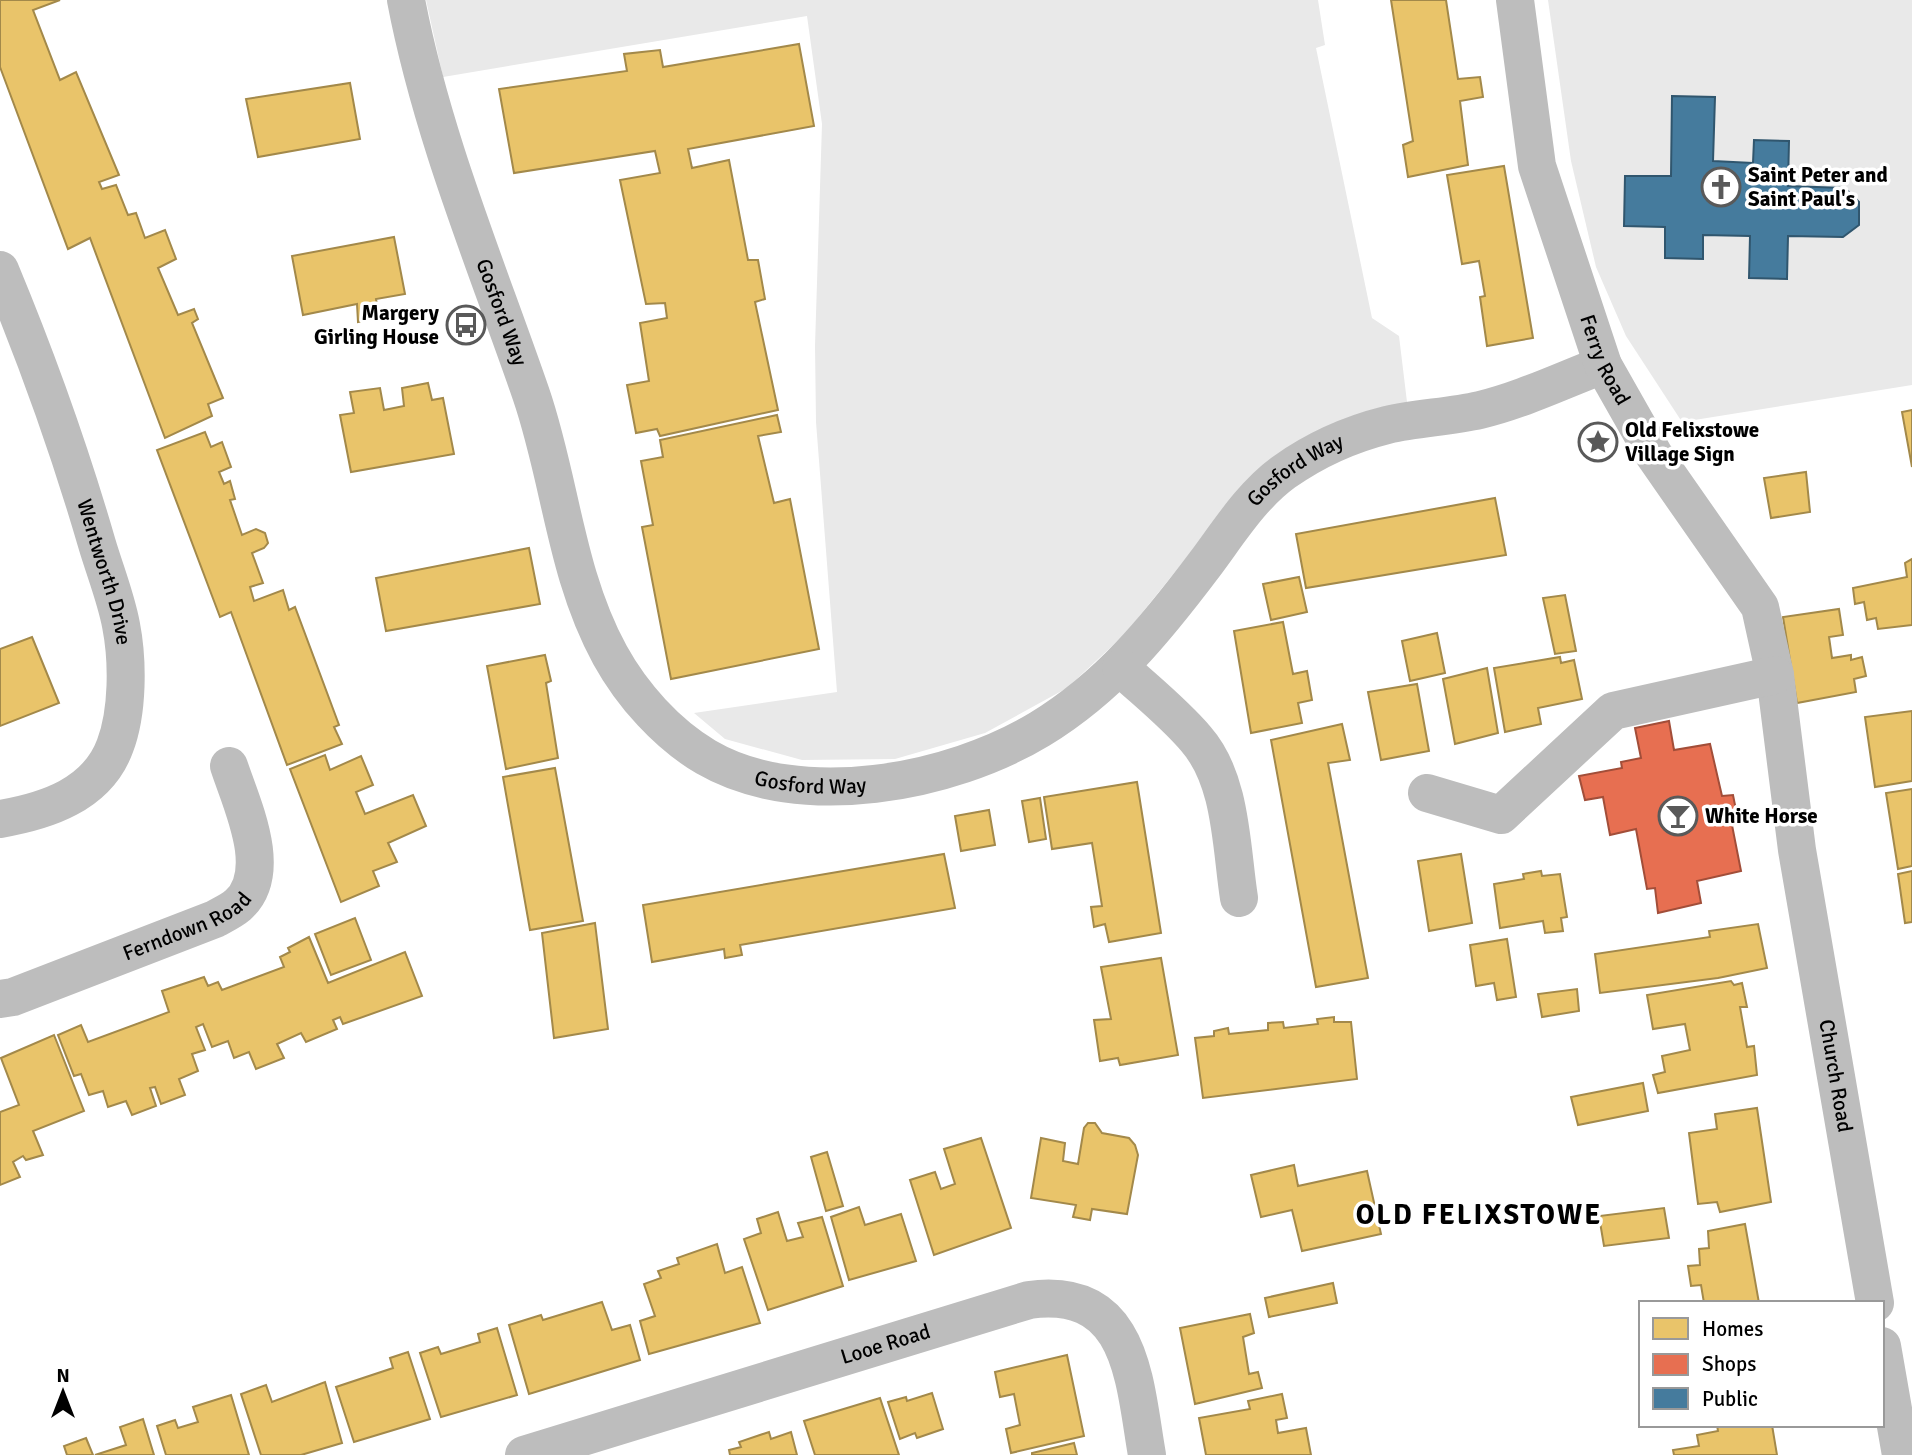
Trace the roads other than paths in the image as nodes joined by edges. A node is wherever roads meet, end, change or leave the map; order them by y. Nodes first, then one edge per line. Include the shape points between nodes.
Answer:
1 (406, 0) edge
2 (1515, 0) edge
3 (0, 270) edge
4 (9, 316) edge
5 (1604, 365) junction
6 (1121, 668) junction
7 (1775, 675) junction
8 (229, 766) dead end
9 (1427, 793) dead end
10 (0, 819) edge
11 (1797, 850) joint
12 (1239, 898) dead end
13 (0, 999) edge
14 (1875, 1301) edge
15 (1884, 1357) edge
16 (524, 1455) edge
17 (1147, 1455) edge
18 (1901, 1455) edge

1 - 6 street, Gosford Way via 435,122 540,422 586,601 612,659 669,730 707,758 750,775 800,784 871,784 960,767 1010,746 1062,716
2 - 5 street, Ferry Road via 1537,166
3 - 4 street, Wentworth Drive
4 - 10 street, Wentworth Drive via 82,493 121,625 124,683 114,748 97,775 49,808
5 - 6 street, Gosford Way via 1483,409 1370,430 1292,468 1259,494
5 - 7 street, Ferry Road via 1654,455 1760,607
6 - 12 street via 1197,740 1210,762 1226,807
7 - 9 street via 1613,711 1501,815
7 - 11 street, Ferry Road
8 - 13 street, Ferndown Road via 254,839 251,880 238,905 215,919
11 - 14 street, Church Road
15 - 18 street
16 - 17 street, Looe Road via 1030,1300 1051,1298 1089,1308 1120,1335

